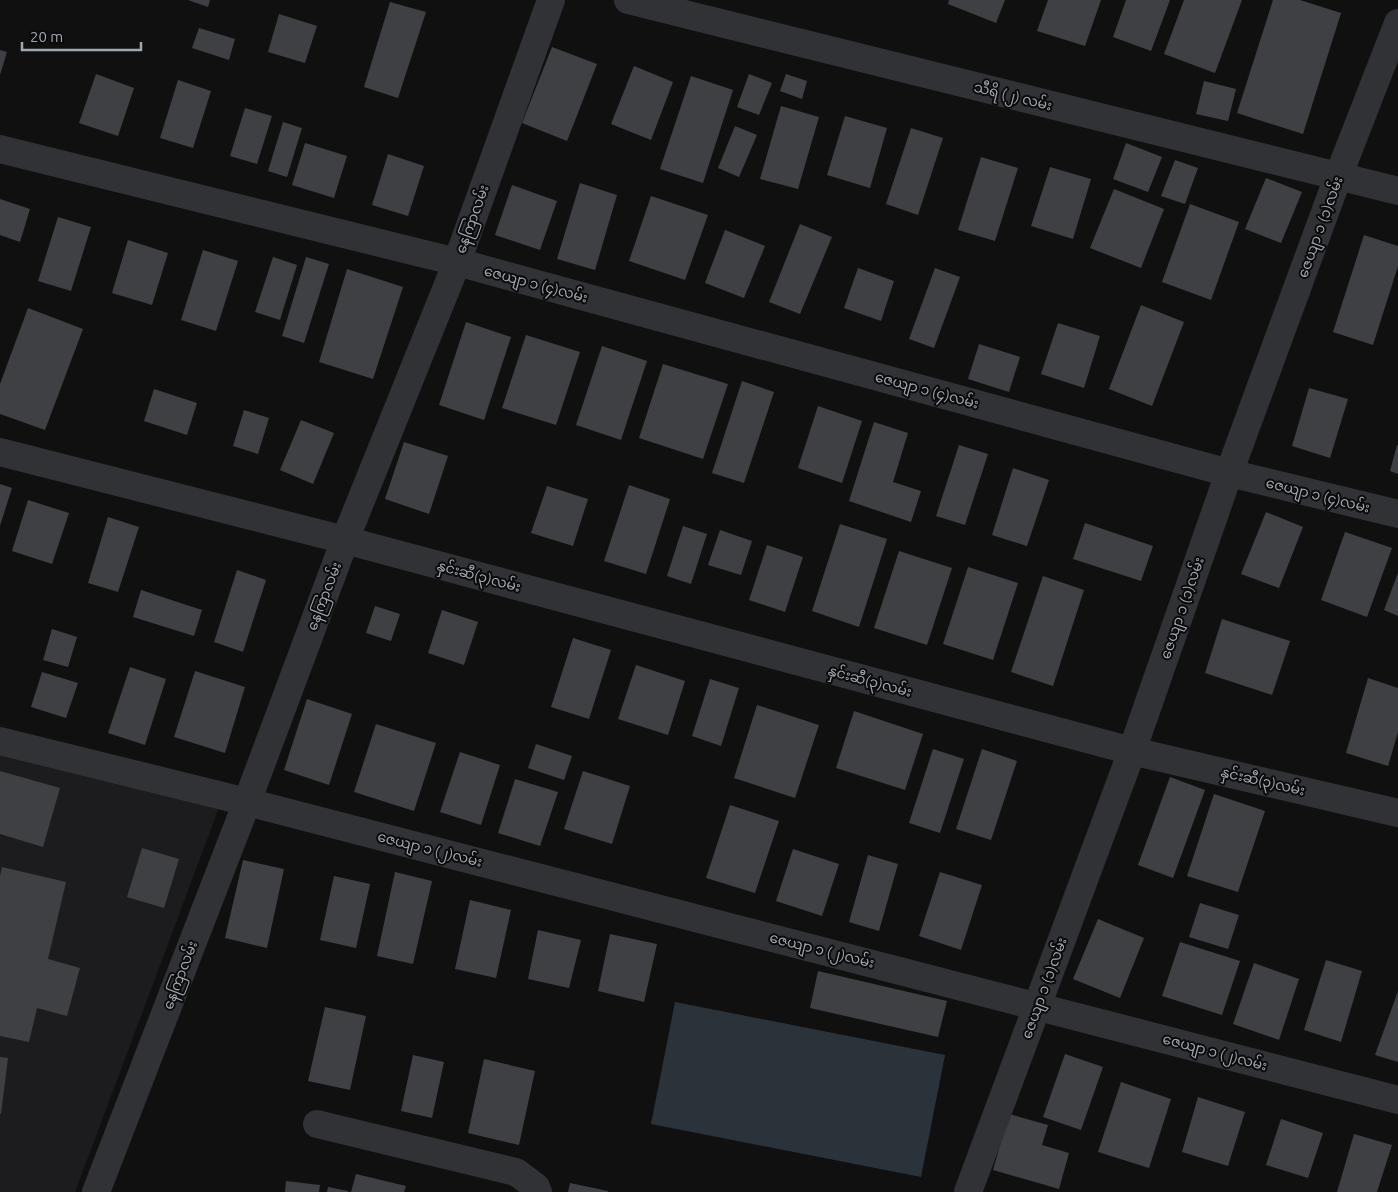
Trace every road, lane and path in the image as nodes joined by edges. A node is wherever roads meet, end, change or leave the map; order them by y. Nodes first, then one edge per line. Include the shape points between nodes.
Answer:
1 (551, 0) edge
2 (628, 0) edge
3 (1398, 23) edge
4 (0, 149) edge
5 (1338, 176) junction
6 (1398, 191) edge
7 (457, 262) junction
8 (0, 452) edge
9 (1229, 473) junction
10 (1398, 514) edge
11 (345, 540) junction
12 (0, 741) edge
13 (1132, 751) junction
14 (247, 802) junction
15 (1398, 813) edge
16 (1037, 1006) junction
17 (1398, 1100) edge
18 (317, 1124) dead end
19 (96, 1192) edge
20 (538, 1192) edge
21 (968, 1192) edge

1 - 7 street, နေကြာလမ်း
2 - 5 street, သီရိ (၂) လမ်း
3 - 5 street, ဇေယျာ ၁ (၁)လမ်း
4 - 7 street, ဇေယျာ ၁ (၄)လမ်း
5 - 6 street, သီရိ (၂) လမ်း
5 - 9 street, ဇေယျာ ၁ (၁)လမ်း
7 - 9 street, ဇေယျာ ၁ (၄)လမ်း
7 - 11 street, နေကြာလမ်း
8 - 11 street, နှင်းဆီ(၃)လမ်း
9 - 10 street, ဇေယျာ ၁ (၄)လမ်း
9 - 13 street, ဇေယျာ ၁ (၁)လမ်း
11 - 13 street, နှင်းဆီ(၃)လမ်း
11 - 14 street, နေကြာလမ်း
12 - 14 street, ဇေယျာ ၁ (၂)လမ်း
13 - 15 street, နှင်းဆီ(၃)လမ်း
13 - 16 street, ဇေယျာ ၁ (၁)လမ်း
14 - 16 street, ဇေယျာ ၁ (၂)လမ်း
14 - 19 street, နေကြာလမ်း
16 - 17 street, ဇေယျာ ၁ (၂)လမ်း
16 - 21 street, ဇေယျာ ၁ (၁)လမ်း
18 - 20 street via 516,1172

